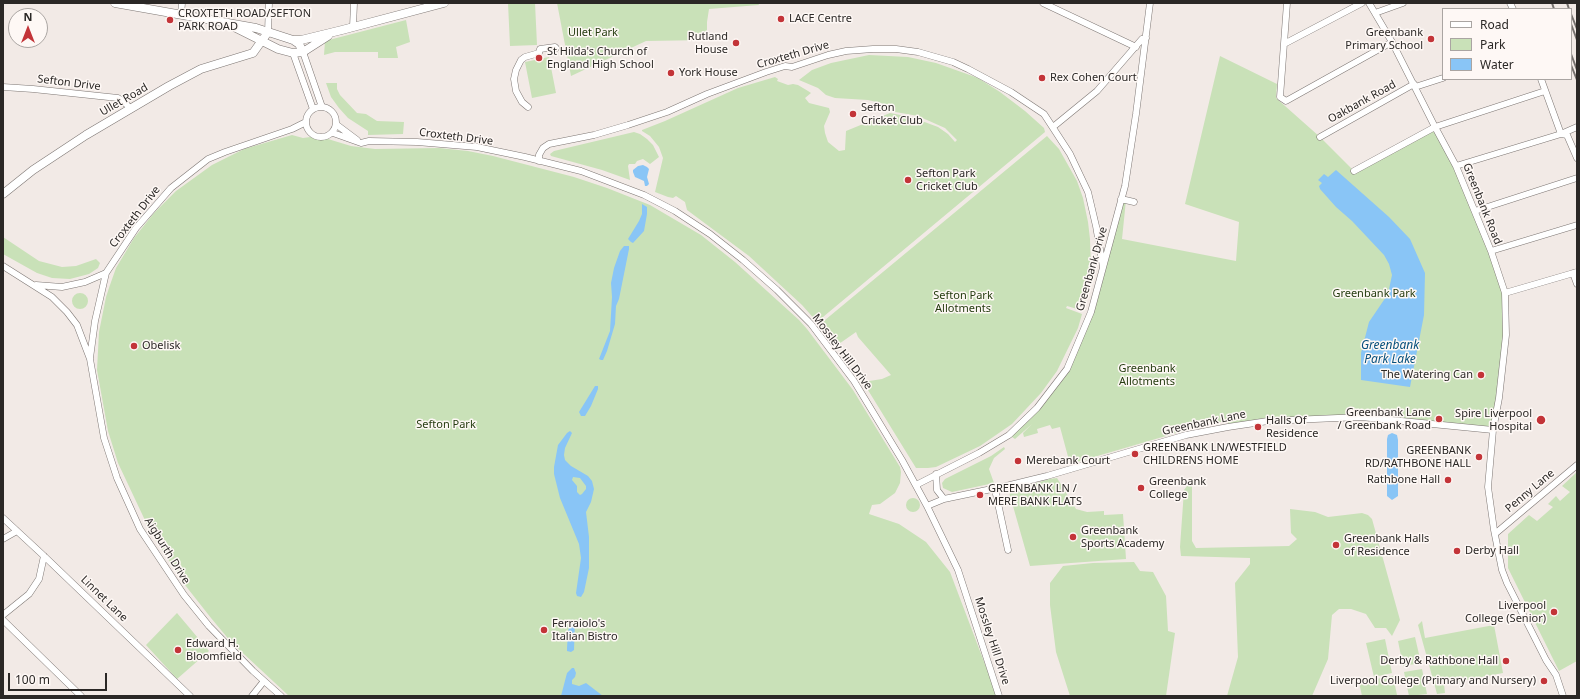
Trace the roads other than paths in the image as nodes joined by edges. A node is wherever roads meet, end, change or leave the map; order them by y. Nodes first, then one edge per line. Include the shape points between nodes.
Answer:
1 (115, 3) edge
2 (182, 3) edge
3 (269, 3) edge
4 (354, 3) edge
5 (444, 3) edge
6 (1043, 3) edge
7 (1150, 3) edge
8 (1287, 3) edge
9 (1362, 3) edge
10 (1370, 3) edge
11 (1403, 3) edge
12 (435, 4) edge
13 (1375, 13) junction
14 (181, 15) junction
15 (230, 25) junction
16 (353, 27) junction
17 (342, 30) junction
18 (268, 32) junction
19 (1146, 38) junction
20 (296, 40) junction
21 (263, 41) junction
22 (1392, 42) junction
23 (1284, 44) junction
24 (1136, 47) junction
25 (556, 48) dead end
26 (303, 52) junction
27 (293, 53) junction
28 (1442, 78) edge
29 (314, 80) junction
30 (1541, 80) edge
31 (1415, 86) junction
32 (3, 87) edge
33 (306, 90) junction
34 (1545, 91) junction
35 (322, 107) junction
36 (528, 107) dead end
37 (130, 108) junction
38 (313, 109) junction
39 (306, 122) junction
40 (337, 125) junction
41 (1053, 127) junction
42 (1435, 127) junction
43 (1577, 127) edge
44 (292, 129) junction
45 (308, 131) junction
46 (333, 133) junction
47 (1561, 134) junction
48 (1320, 137) dead end
49 (361, 143) junction
50 (525, 157) joint
51 (1577, 158) edge
52 (539, 161) junction
53 (1456, 166) junction
54 (1354, 171) dead end
55 (1577, 178) edge
56 (3, 194) edge
57 (1122, 199) junction
58 (1134, 202) dead end
59 (1475, 211) junction
60 (1577, 225) edge
61 (1491, 251) junction
62 (3, 266) edge
63 (1103, 267) junction
64 (106, 273) junction
65 (1575, 273) edge
66 (1577, 284) edge
67 (35, 285) junction
68 (1505, 293) junction
69 (90, 359) junction
70 (1493, 430) junction
71 (1577, 465) edge
72 (936, 474) junction
73 (916, 485) junction
74 (996, 494) dead end
75 (944, 499) junction
76 (927, 506) junction
77 (3, 518) edge
78 (17, 531) junction
79 (1496, 533) junction
80 (3, 539) edge
81 (1008, 550) dead end
82 (44, 556) junction
83 (3, 614) edge
84 (3, 620) edge
85 (264, 681) junction
86 (81, 696) edge
87 (190, 696) edge
88 (252, 696) edge
89 (281, 696) edge
90 (999, 696) edge
91 (1563, 696) edge

1 - 14 main road
2 - 14 street
3 - 18 street
4 - 16 street
5 - 12 main road
6 - 24 street
7 - 19 street, Greenbank Drive
8 - 23 street
9 - 23 street
10 - 13 street, Greenbank Road
11 - 13 street
12 - 16 main road
13 - 22 street, Greenbank Road
14 - 15 main road
15 - 18 main road
15 - 21 main road
16 - 17 main road
17 - 20 main road
17 - 26 main road
18 - 20 main road
18 - 21 main road, Ullet Road
19 - 24 street
19 - 57 street, Greenbank Drive
20 - 26 main road
21 - 27 main road
21 - 37 main road, Ullet Road via 253,53 201,69
22 - 23 street via 1286,101 1280,97
22 - 31 street, Greenbank Road
24 - 41 street via 1097,91
25 - 36 street via 540,49 539,53 525,57 516,70 516,91
26 - 27 main road
26 - 29 street
27 - 33 street
28 - 31 street, Oakbank Road
29 - 33 street
29 - 35 street
30 - 34 street
31 - 42 street, Greenbank Road
31 - 48 street, Oakbank Road
32 - 37 street, Sefton Drive via 118,98
33 - 38 street
34 - 42 street
34 - 47 street
35 - 38 street
35 - 40 street via 335,115
37 - 56 main road, Ullet Road via 33,170
38 - 39 street
39 - 44 street, Croxteth Drive
39 - 45 street
40 - 46 street
40 - 49 street
41 - 52 street, Croxteth Drive via 1044,114 1011,92 958,64 918,52 873,49 846,51 792,67 786,66 635,123 549,144 539,154
41 - 63 street, Croxteth Drive via 1070,154 1088,192
42 - 53 street, Greenbank Road
42 - 54 street
43 - 47 street
44 - 45 street, Croxteth Drive
44 - 64 street, Croxteth Drive via 208,159 171,188 136,228
45 - 46 street via 319,137
46 - 49 street, Croxteth Drive
47 - 51 street via 1567,135
47 - 53 street
49 - 50 street, Croxteth Drive via 433,142
50 - 52 street, Mossley Hill Drive
52 - 73 street, Mossley Hill Drive via 581,171 644,194 710,234 743,260 811,324 854,381
53 - 59 street, Greenbank Road
55 - 59 street
57 - 58 street
57 - 63 street, Greenbank Drive
59 - 61 street, Greenbank Road
60 - 61 street
61 - 68 street, Greenbank Road
62 - 67 street, Aigburth Drive
63 - 72 street, Greenbank Drive via 1090,312 1067,369 1037,408 1009,435
64 - 67 street, Aigburth Drive via 85,282 62,287
64 - 69 street, Aigburth Drive
65 - 66 street
65 - 68 street
67 - 69 street, Aigburth Drive via 52,297 77,325
68 - 70 street, Greenbank Road via 1506,335
69 - 85 street, Aigburth Drive via 104,438 117,478 140,530 209,626
70 - 75 street, Greenbank Lane via 1361,417 1268,421 1228,426 1186,435 1047,476
70 - 79 street, Greenbank Road via 1488,487
71 - 79 street, Penny Lane
72 - 73 street, Greenbank Drive
72 - 75 street via 937,490
73 - 76 street, Mossley Hill Drive
74 - 81 street
75 - 76 street, Greenbank Lane
76 - 90 street, Mossley Hill Drive via 958,570
77 - 78 street, Linnet Lane
78 - 80 street
78 - 82 street, Linnet Lane
79 - 91 street, Greenbank Road via 1502,570 1507,583 1556,675
82 - 83 street via 38,579 29,594
82 - 87 street, Linnet Lane
84 - 86 street
85 - 88 street
85 - 89 street, Aigburth Drive

